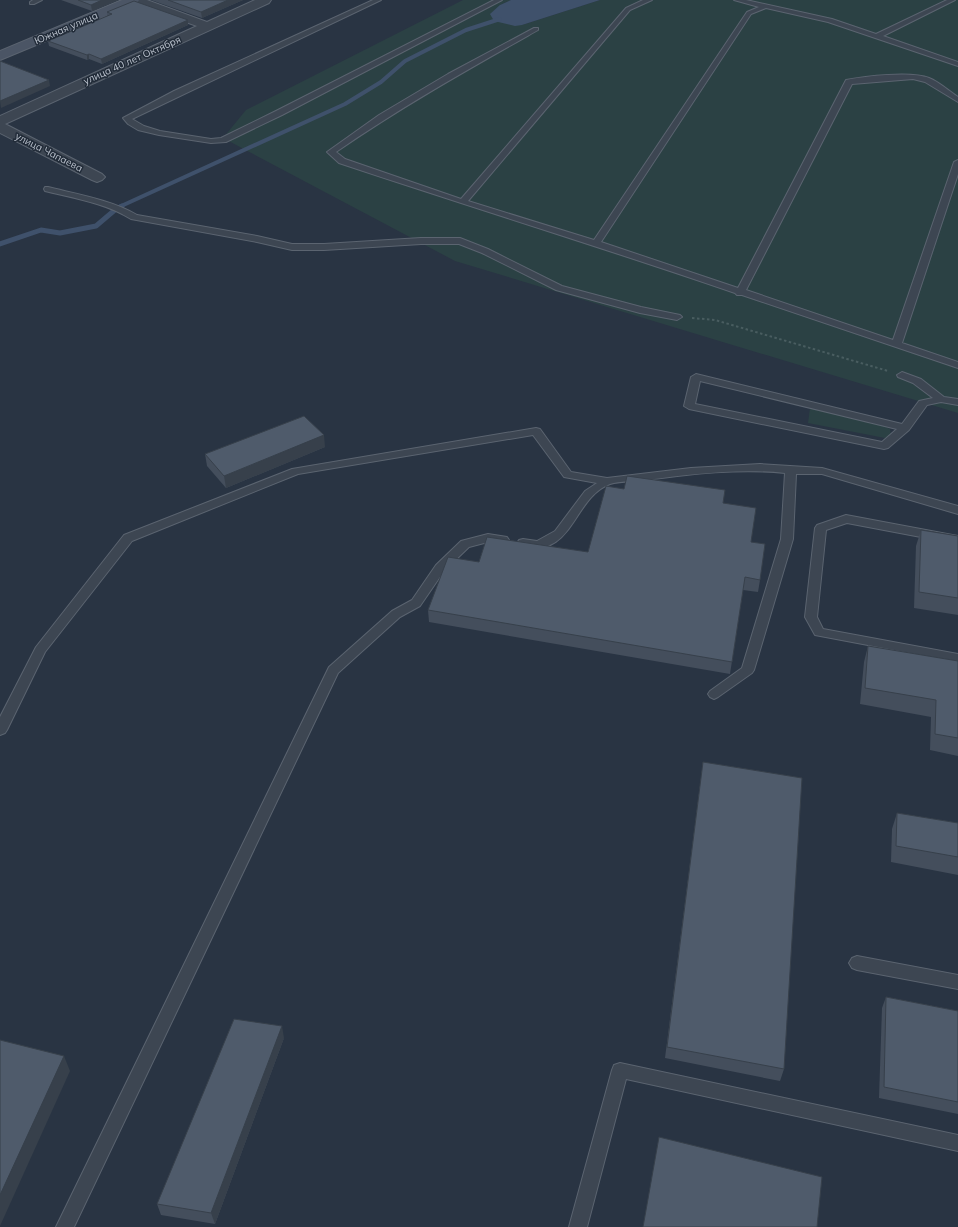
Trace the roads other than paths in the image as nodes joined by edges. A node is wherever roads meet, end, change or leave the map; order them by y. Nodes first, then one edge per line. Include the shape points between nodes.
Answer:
1 (134, 0) edge
2 (265, 0) edge
3 (378, 0) edge
4 (499, 0) edge
5 (649, 0) edge
6 (737, 0) edge
7 (950, 1) edge
8 (766, 6) junction
9 (958, 6) edge
10 (207, 26) junction
11 (536, 29) dead end
12 (879, 35) junction
13 (0, 56) edge
14 (958, 64) edge
15 (958, 100) edge
16 (0, 121) edge
17 (4, 132) edge
18 (958, 162) edge
19 (97, 177) dead end
20 (48, 189) dead end
21 (463, 202) junction
22 (596, 243) junction
23 (740, 293) junction
24 (677, 317) road end
25 (896, 345) junction
26 (958, 365) edge
27 (902, 375) road end
28 (941, 399) junction
29 (958, 402) edge
30 (905, 428) junction
31 (791, 470) junction
32 (607, 482) junction
33 (958, 510) edge
34 (958, 540) edge
35 (958, 658) edge
36 (714, 694) dead end
37 (0, 730) edge
38 (857, 963) dead end
39 (958, 982) edge
40 (958, 1143) edge
41 (65, 1227) edge
42 (578, 1227) edge

1 - 10 street
1 - 13 street, Южная улица
2 - 10 street, улица 40 лет Октября
3 - 4 lane via 127,118 141,128 160,133 211,141 223,140
5 - 21 lane via 628,10
6 - 8 lane
7 - 9 lane
7 - 12 lane
8 - 12 lane via 830,20
8 - 22 lane via 749,13
10 - 16 street, улица 40 лет Октября
11 - 21 lane via 382,117 331,152 342,161
12 - 14 lane
15 - 23 lane via 927,80 913,77 849,82
17 - 19 street, улица Чапаева
18 - 25 lane
20 - 24 lane via 98,202 134,217 257,238 292,247 460,241 559,288 640,310
21 - 22 lane
22 - 23 lane
23 - 25 lane
25 - 26 lane
27 - 28 lane
28 - 29 lane
28 - 30 lane via 923,403
30 - 30 lane via 696,378 689,406 884,446
31 - 32 lane via 760,467 691,471
31 - 33 lane via 822,471
31 - 36 lane via 787,539 748,670
32 - 37 lane via 568,474 536,431 296,471 128,538 40,650
32 - 41 lane via 589,494 559,534 539,545 488,538 465,544 440,568 416,603 396,614 333,670
34 - 35 lane via 846,519 821,528 811,617 819,632
38 - 39 lane
40 - 42 lane via 620,1070

